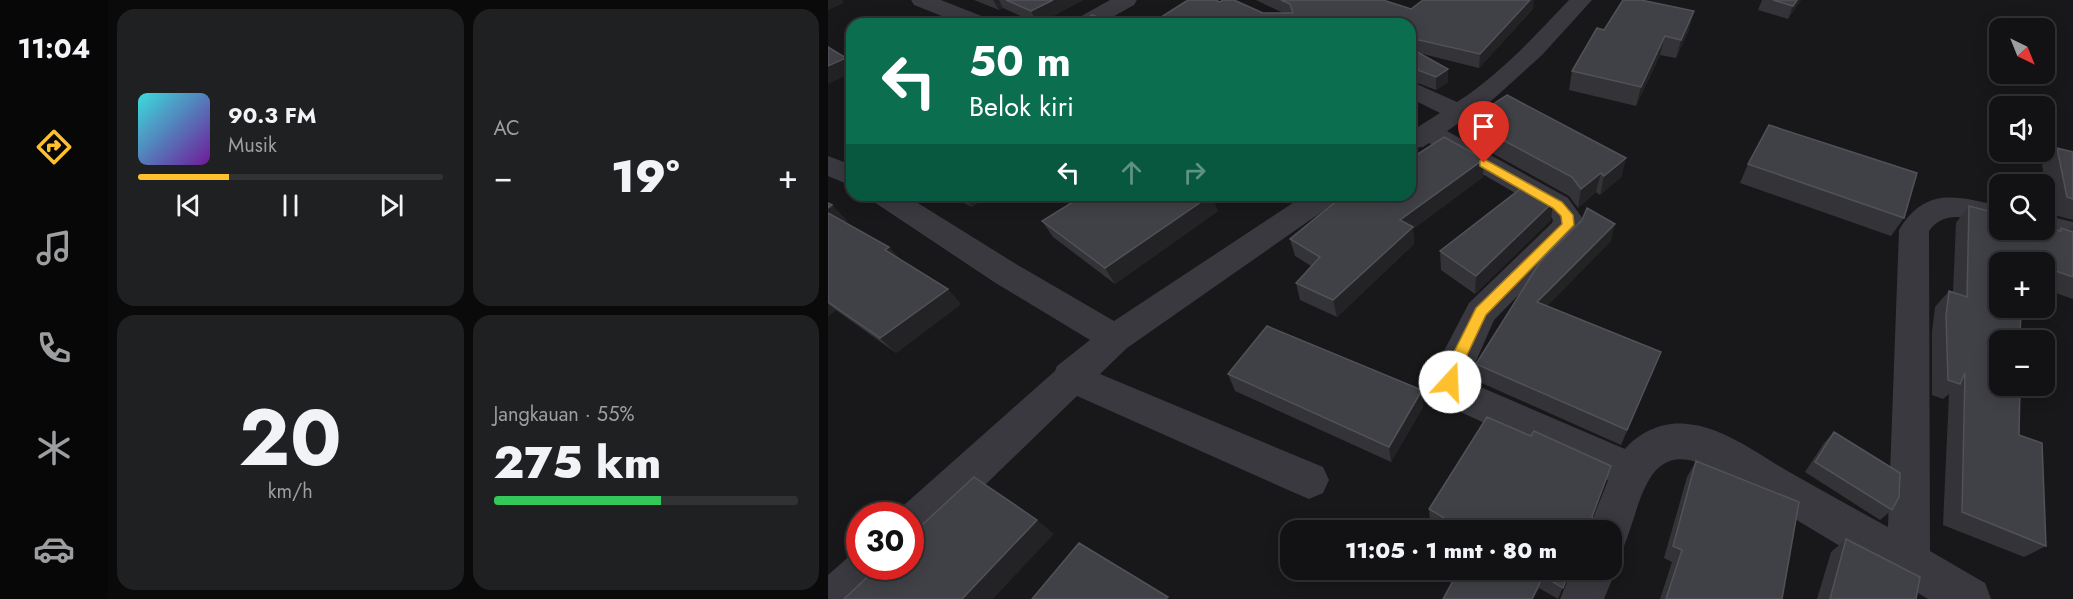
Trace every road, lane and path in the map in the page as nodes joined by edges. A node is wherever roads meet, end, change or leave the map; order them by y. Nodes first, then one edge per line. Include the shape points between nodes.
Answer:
1 (921, 0) edge
2 (1126, 0) edge
3 (1581, 0) edge
4 (966, 18) edge
5 (1094, 18) edge
6 (1416, 91) edge
7 (1460, 113) junction
8 (1419, 137) edge
9 (828, 165) edge
10 (846, 174) edge
11 (893, 201) edge
12 (1302, 201) edge
13 (1989, 215) edge
14 (2055, 229) edge
15 (2073, 233) edge
16 (1115, 338) junction
17 (1070, 377) junction
18 (1632, 471) junction
19 (1309, 480) dead end
20 (924, 515) edge
21 (1613, 520) edge
22 (1908, 563) junction
23 (855, 580) edge
24 (1590, 580) edge
25 (835, 599) edge
26 (1582, 599) edge
27 (1970, 599) edge

1 - 4 street
2 - 5 street
3 - 7 street via 1534,50
6 - 7 street
7 - 8 street
8 - 18 street via 1558,205 1568,219 1566,228 1481,312 1451,372 1450,382 1465,397
9 - 10 street
11 - 16 street
12 - 16 street
13 - 22 street via 1936,207 1927,212 1914,230
14 - 15 street
16 - 17 street
17 - 19 street
17 - 20 street
18 - 21 street
18 - 22 street via 1660,444 1693,442
22 - 27 street
23 - 25 street
24 - 26 street

